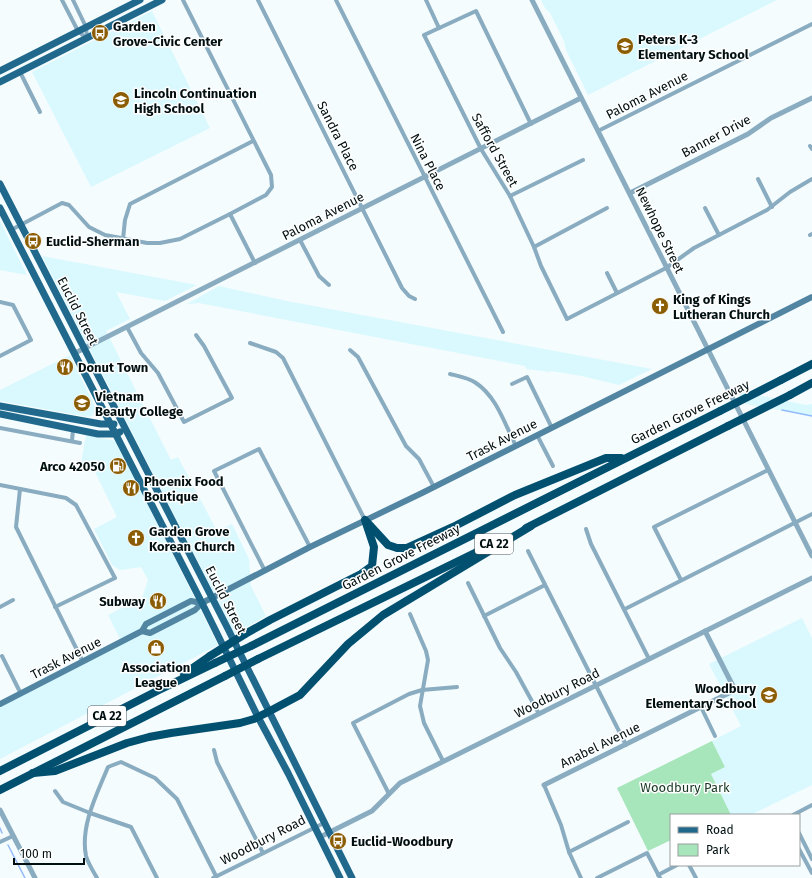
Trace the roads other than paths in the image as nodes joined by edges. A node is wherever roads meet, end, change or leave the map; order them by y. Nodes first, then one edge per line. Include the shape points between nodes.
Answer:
1 (62, 0) edge
2 (73, 0) edge
3 (140, 0) edge
4 (183, 0) edge
5 (258, 0) edge
6 (336, 0) edge
7 (426, 0) edge
8 (532, 0) edge
9 (158, 1) edge
10 (812, 24) edge
11 (86, 27) junction
12 (439, 28) junction
13 (78, 31) junction
14 (87, 38) junction
15 (0, 71) edge
16 (20, 72) junction
17 (0, 82) edge
18 (582, 98) junction
19 (812, 98) edge
20 (40, 112) dead end
21 (531, 124) junction
22 (598, 131) junction
23 (253, 141) junction
24 (481, 149) junction
25 (583, 160) dead end
26 (424, 178) junction
27 (758, 179) dead end
28 (812, 179) edge
29 (0, 184) edge
30 (630, 193) junction
31 (510, 196) junction
32 (772, 207) junction
33 (0, 208) edge
34 (363, 208) junction
35 (607, 208) dead end
36 (705, 208) dead end
37 (230, 214) junction
38 (21, 225) junction
39 (11, 230) junction
40 (719, 235) junction
41 (123, 239) junction
42 (300, 240) junction
43 (534, 247) junction
44 (255, 263) junction
45 (666, 268) junction
46 (607, 273) dead end
47 (329, 285) dead end
48 (617, 293) junction
49 (812, 297) edge
50 (415, 299) dead end
51 (0, 302) edge
52 (127, 327) junction
53 (503, 332) dead end
54 (196, 335) dead end
55 (250, 343) dead end
56 (84, 349) junction
57 (350, 350) dead end
58 (708, 350) junction
59 (75, 353) junction
60 (0, 356) edge
61 (812, 364) edge
62 (450, 374) dead end
63 (812, 383) edge
64 (512, 384) dead end
65 (0, 406) edge
66 (16, 409) junction
67 (0, 414) edge
68 (13, 416) junction
69 (122, 422) junction
70 (112, 425) junction
71 (0, 428) edge
72 (552, 428) junction
73 (73, 429) junction
74 (126, 430) junction
75 (116, 434) junction
76 (537, 435) junction
77 (72, 441) junction
78 (80, 443) dead end
79 (516, 446) junction
80 (624, 458) junction
81 (553, 466) dead end
82 (768, 470) junction
83 (0, 485) edge
84 (434, 487) junction
85 (20, 489) junction
86 (812, 514) edge
87 (365, 520) junction
88 (795, 522) junction
89 (531, 526) junction
90 (586, 529) dead end
91 (310, 547) junction
92 (528, 551) dead end
93 (812, 556) edge
94 (265, 571) junction
95 (812, 578) edge
96 (681, 580) junction
97 (468, 583) dead end
98 (545, 585) junction
99 (212, 598) junction
100 (13, 600) dead end
101 (202, 603) junction
102 (1, 604) edge
103 (55, 607) junction
104 (625, 610) junction
105 (410, 614) dead end
106 (484, 616) junction
107 (705, 631) junction
108 (142, 632) junction
109 (2, 656) dead end
110 (649, 659) junction
111 (212, 660) junction
112 (83, 662) junction
113 (596, 686) junction
114 (457, 687) dead end
115 (422, 690) junction
116 (21, 694) junction
117 (0, 704) edge
118 (701, 707) junction
119 (268, 712) junction
120 (539, 714) junction
121 (258, 717) junction
122 (715, 736) dead end
123 (626, 745) junction
124 (214, 750) dead end
125 (443, 761) junction
126 (296, 769) junction
127 (0, 771) edge
128 (33, 773) junction
129 (288, 773) junction
130 (544, 785) joint
131 (2, 789) edge
132 (55, 792) dead end
133 (389, 794) junction
134 (812, 805) edge
135 (0, 810) edge
136 (90, 813) junction
137 (795, 814) edge
138 (324, 822) junction
139 (628, 822) dead end
140 (314, 827) junction
141 (329, 832) junction
142 (800, 835) edge
143 (13, 836) junction
144 (320, 837) junction
145 (0, 842) edge
146 (800, 851) edge
147 (569, 852) junction
148 (263, 853) junction
149 (812, 858) edge
150 (675, 866) edge
151 (690, 866) edge
152 (812, 873) edge
153 (351, 876) edge
154 (659, 876) edge
155 (214, 877) edge
156 (35, 878) edge
157 (97, 878) edge
158 (157, 878) edge
159 (341, 878) edge
160 (581, 878) edge
161 (597, 878) edge
162 (696, 878) edge

1 - 13 street
2 - 11 street
3 - 11 main road
4 - 23 street
5 - 34 street, Sandra Place
6 - 26 street, Nina Place
7 - 12 street
8 - 18 street, Newhope Street
9 - 14 main road
10 - 22 street, Paloma Avenue
11 - 13 main road
11 - 14 street
12 - 21 street via 476,11
12 - 24 street, Safford Street via 424,36
13 - 14 street
13 - 15 main road
14 - 16 main road
16 - 17 main road
16 - 20 street
18 - 21 street, Paloma Avenue
18 - 22 street, Newhope Street
19 - 30 street, Banner Drive via 770,118 748,134
21 - 24 street, Paloma Avenue
22 - 30 street, Newhope Street
23 - 37 street via 270,175 272,187 266,195
23 - 41 street via 130,204
24 - 26 street, Paloma Avenue
24 - 31 street, Safford Street
25 - 31 street
26 - 34 street, Paloma Avenue
26 - 53 street, Nina Place
27 - 32 street
28 - 32 street
29 - 38 main road, Euclid Street
30 - 45 street, Newhope Street
31 - 43 street, Safford Street
32 - 40 street
33 - 39 main road, Euclid Street
34 - 42 street, Paloma Avenue
34 - 50 street, Sandra Place via 402,288
35 - 43 street
36 - 40 street
37 - 41 street via 180,239 147,243
37 - 44 street
38 - 39 street
38 - 41 street via 62,203 69,205 89,227 105,235
38 - 56 main road, Euclid Street
39 - 59 main road, Euclid Street
40 - 45 street via 694,248
42 - 44 street, Paloma Avenue
42 - 47 street via 319,276
43 - 48 street, Safford Street via 567,319
44 - 52 street, Paloma Avenue
45 - 48 street
45 - 58 street, Newhope Street
46 - 48 street
49 - 58 main road, Trask Avenue
51 - 60 street via 13,305 31,340
52 - 54 street via 143,356 158,373 184,422 232,398
52 - 56 street, Paloma Avenue
55 - 87 street via 276,352 283,358
56 - 59 street, Paloma Avenue
56 - 69 main road, Euclid Street
57 - 84 street via 358,357 406,446 419,459
58 - 72 main road, Trask Avenue
58 - 82 street, Newhope Street
59 - 70 main road, Euclid Street
61 - 80 highway, Garden Grove Freeway / CA 22, bridge
62 - 79 street via 476,382 487,392
63 - 89 highway, CA 22, bridge
64 - 72 street via 527,377
65 - 66 main road
66 - 68 main road
66 - 70 main road
67 - 68 main road
68 - 73 main road
69 - 70 main road
69 - 74 main road, Euclid Street
70 - 75 main road, Euclid Street
71 - 77 street
72 - 76 main road, Trask Avenue
73 - 75 main road
73 - 77 street
74 - 75 main road
74 - 99 main road, Euclid Street
75 - 101 main road, Euclid Street
76 - 79 main road, Trask Avenue
76 - 81 street
77 - 78 street
79 - 84 main road, Trask Avenue
80 - 87 highway via 606,458 554,478 407,548 388,545
80 - 111 highway, Garden Grove Freeway / CA 22, bridge via 251,646
82 - 88 street, Newhope Street
82 - 96 street via 654,526
83 - 85 street
84 - 87 main road, Trask Avenue
85 - 103 street via 16,527
85 - 103 street via 66,498 76,505 115,578
86 - 88 street
87 - 91 main road, Trask Avenue
87 - 111 highway, bridge via 374,547 372,566 245,634
88 - 93 street, Newhope Street
88 - 96 street
89 - 119 highway via 383,615 352,640 297,696
89 - 128 highway, CA 22, bridge via 258,659
90 - 104 street via 591,544
91 - 94 main road, Trask Avenue
91 - 94 street via 259,449 214,471
92 - 98 street
94 - 99 main road, Trask Avenue
95 - 107 street, Woodbury Road
96 - 104 street
97 - 106 street
98 - 106 street
98 - 113 street
99 - 101 main road, Trask Avenue
99 - 119 main road, Euclid Street
100 - 102 street
101 - 108 main road, Trask Avenue via 195,610 150,633
101 - 108 main road, Trask Avenue via 191,601 146,624
101 - 121 main road, Euclid Street
103 - 112 street
104 - 110 street
105 - 115 street via 428,660
106 - 120 street
107 - 110 street, Woodbury Road
107 - 118 street, Anabel Avenue via 735,690
108 - 112 main road, Trask Avenue
109 - 116 street
110 - 113 street, Woodbury Road
111 - 127 highway, Garden Grove Freeway / CA 22
112 - 116 main road, Trask Avenue
113 - 120 street, Woodbury Road
113 - 123 street
114 - 115 street
115 - 125 street via 420,706 424,723
115 - 133 street via 409,694 353,723
116 - 117 main road, Trask Avenue
118 - 122 street
118 - 123 street, Anabel Avenue
119 - 121 highway
119 - 126 main road, Euclid Street
120 - 125 street, Woodbury Road
121 - 128 highway via 235,724 155,736 127,743 55,772
121 - 129 main road, Euclid Street
123 - 130 street, Anabel Avenue
124 - 148 street via 217,762
125 - 133 street, Woodbury Road via 400,783
126 - 129 main road
126 - 138 main road, Euclid Street
128 - 131 highway, CA 22
129 - 140 main road, Euclid Street
130 - 147 street
132 - 136 street via 63,802
133 - 141 street, Woodbury Road via 372,811
134 - 137 street
135 - 143 street
136 - 155 street via 108,767 121,762 155,778 177,799
136 - 157 street via 85,845 86,858
136 - 158 street via 131,827
138 - 140 street, Woodbury Road
138 - 141 main road, Euclid Street
139 - 147 street
140 - 144 main road, Euclid Street
140 - 148 street, Woodbury Road
141 - 144 street, Woodbury Road
141 - 153 main road, Euclid Street
142 - 149 street
143 - 145 street
143 - 156 street
144 - 159 main road, Euclid Street
146 - 152 street
147 - 160 street
148 - 155 street, Woodbury Road
150 - 154 street
151 - 162 street
153 - 159 street
154 - 161 street via 647,853

